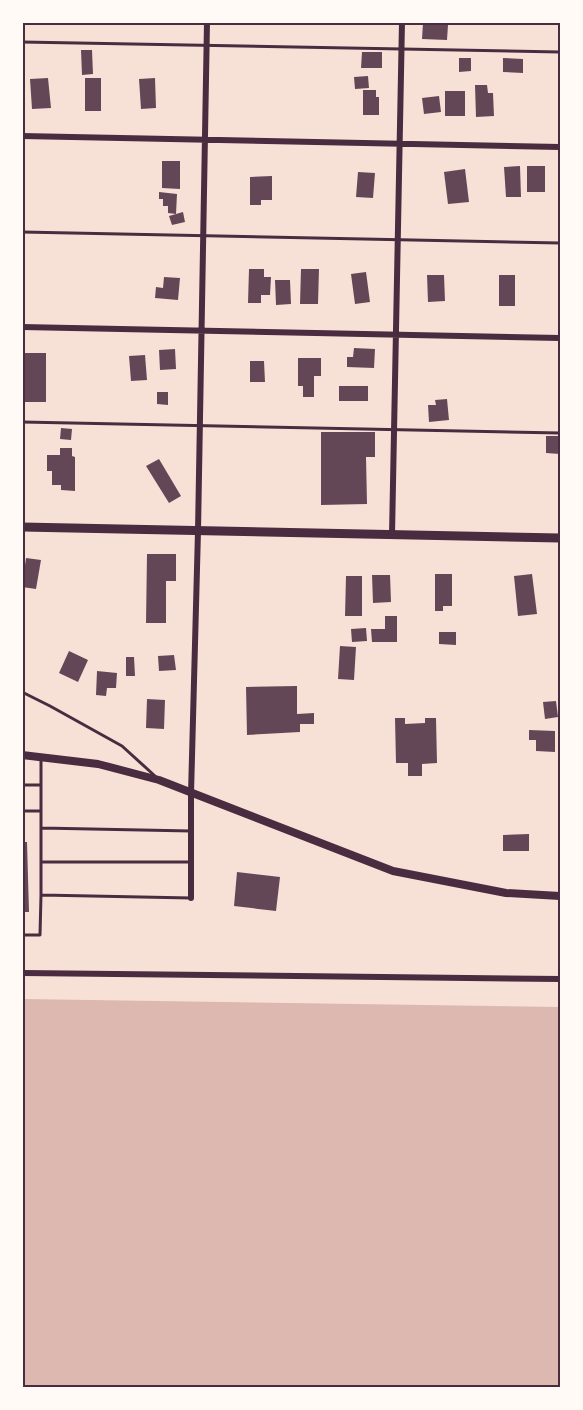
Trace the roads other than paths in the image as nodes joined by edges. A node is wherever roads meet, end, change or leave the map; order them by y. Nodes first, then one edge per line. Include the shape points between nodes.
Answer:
1 (207, 22) edge
2 (402, 22) edge
3 (22, 42) edge
4 (206, 45) junction
5 (402, 48) junction
6 (561, 52) edge
7 (22, 136) edge
8 (205, 139) junction
9 (400, 144) junction
10 (561, 147) edge
11 (22, 232) edge
12 (203, 236) junction
13 (399, 240) junction
14 (561, 243) edge
15 (22, 327) edge
16 (201, 331) junction
17 (397, 335) junction
18 (561, 338) edge
19 (22, 422) edge
20 (200, 426) junction
21 (395, 429) junction
22 (561, 433) edge
23 (22, 527) edge
24 (198, 531) junction
25 (392, 535) junction
26 (561, 538) edge
27 (22, 692) edge
28 (22, 755) edge
29 (41, 756) junction
30 (159, 780) junction
31 (22, 785) edge
32 (41, 785) junction
33 (191, 794) junction
34 (22, 811) edge
35 (41, 811) junction
36 (41, 828) junction
37 (191, 831) junction
38 (41, 862) junction
39 (191, 862) junction
40 (41, 895) junction
41 (561, 896) edge
42 (191, 898) joint
43 (22, 935) edge
44 (22, 973) edge
45 (561, 979) edge

1 - 4 street
2 - 5 street
3 - 4 lane
4 - 5 lane
4 - 8 street
5 - 6 lane
5 - 9 street
7 - 8 street
8 - 9 street
8 - 12 street
9 - 10 street
9 - 13 street
11 - 12 lane
12 - 13 lane
12 - 16 street
13 - 14 lane
13 - 17 street
15 - 16 street
16 - 17 street
16 - 20 street
17 - 18 street
17 - 21 street
19 - 20 lane
20 - 21 lane
20 - 24 street
21 - 22 lane
21 - 25 street
23 - 24 main road
24 - 25 main road
24 - 33 street
25 - 26 main road
27 - 30 lane via 122,746
28 - 29 street
29 - 30 street via 98,764
29 - 32 lane
30 - 33 street
31 - 32 lane
32 - 35 lane
33 - 37 street
33 - 41 street via 393,871 506,892
34 - 35 lane
35 - 36 lane
36 - 37 lane
36 - 38 lane
37 - 39 street
38 - 39 lane
38 - 40 lane
39 - 42 street
40 - 42 lane
40 - 43 lane via 40,935
44 - 45 street

